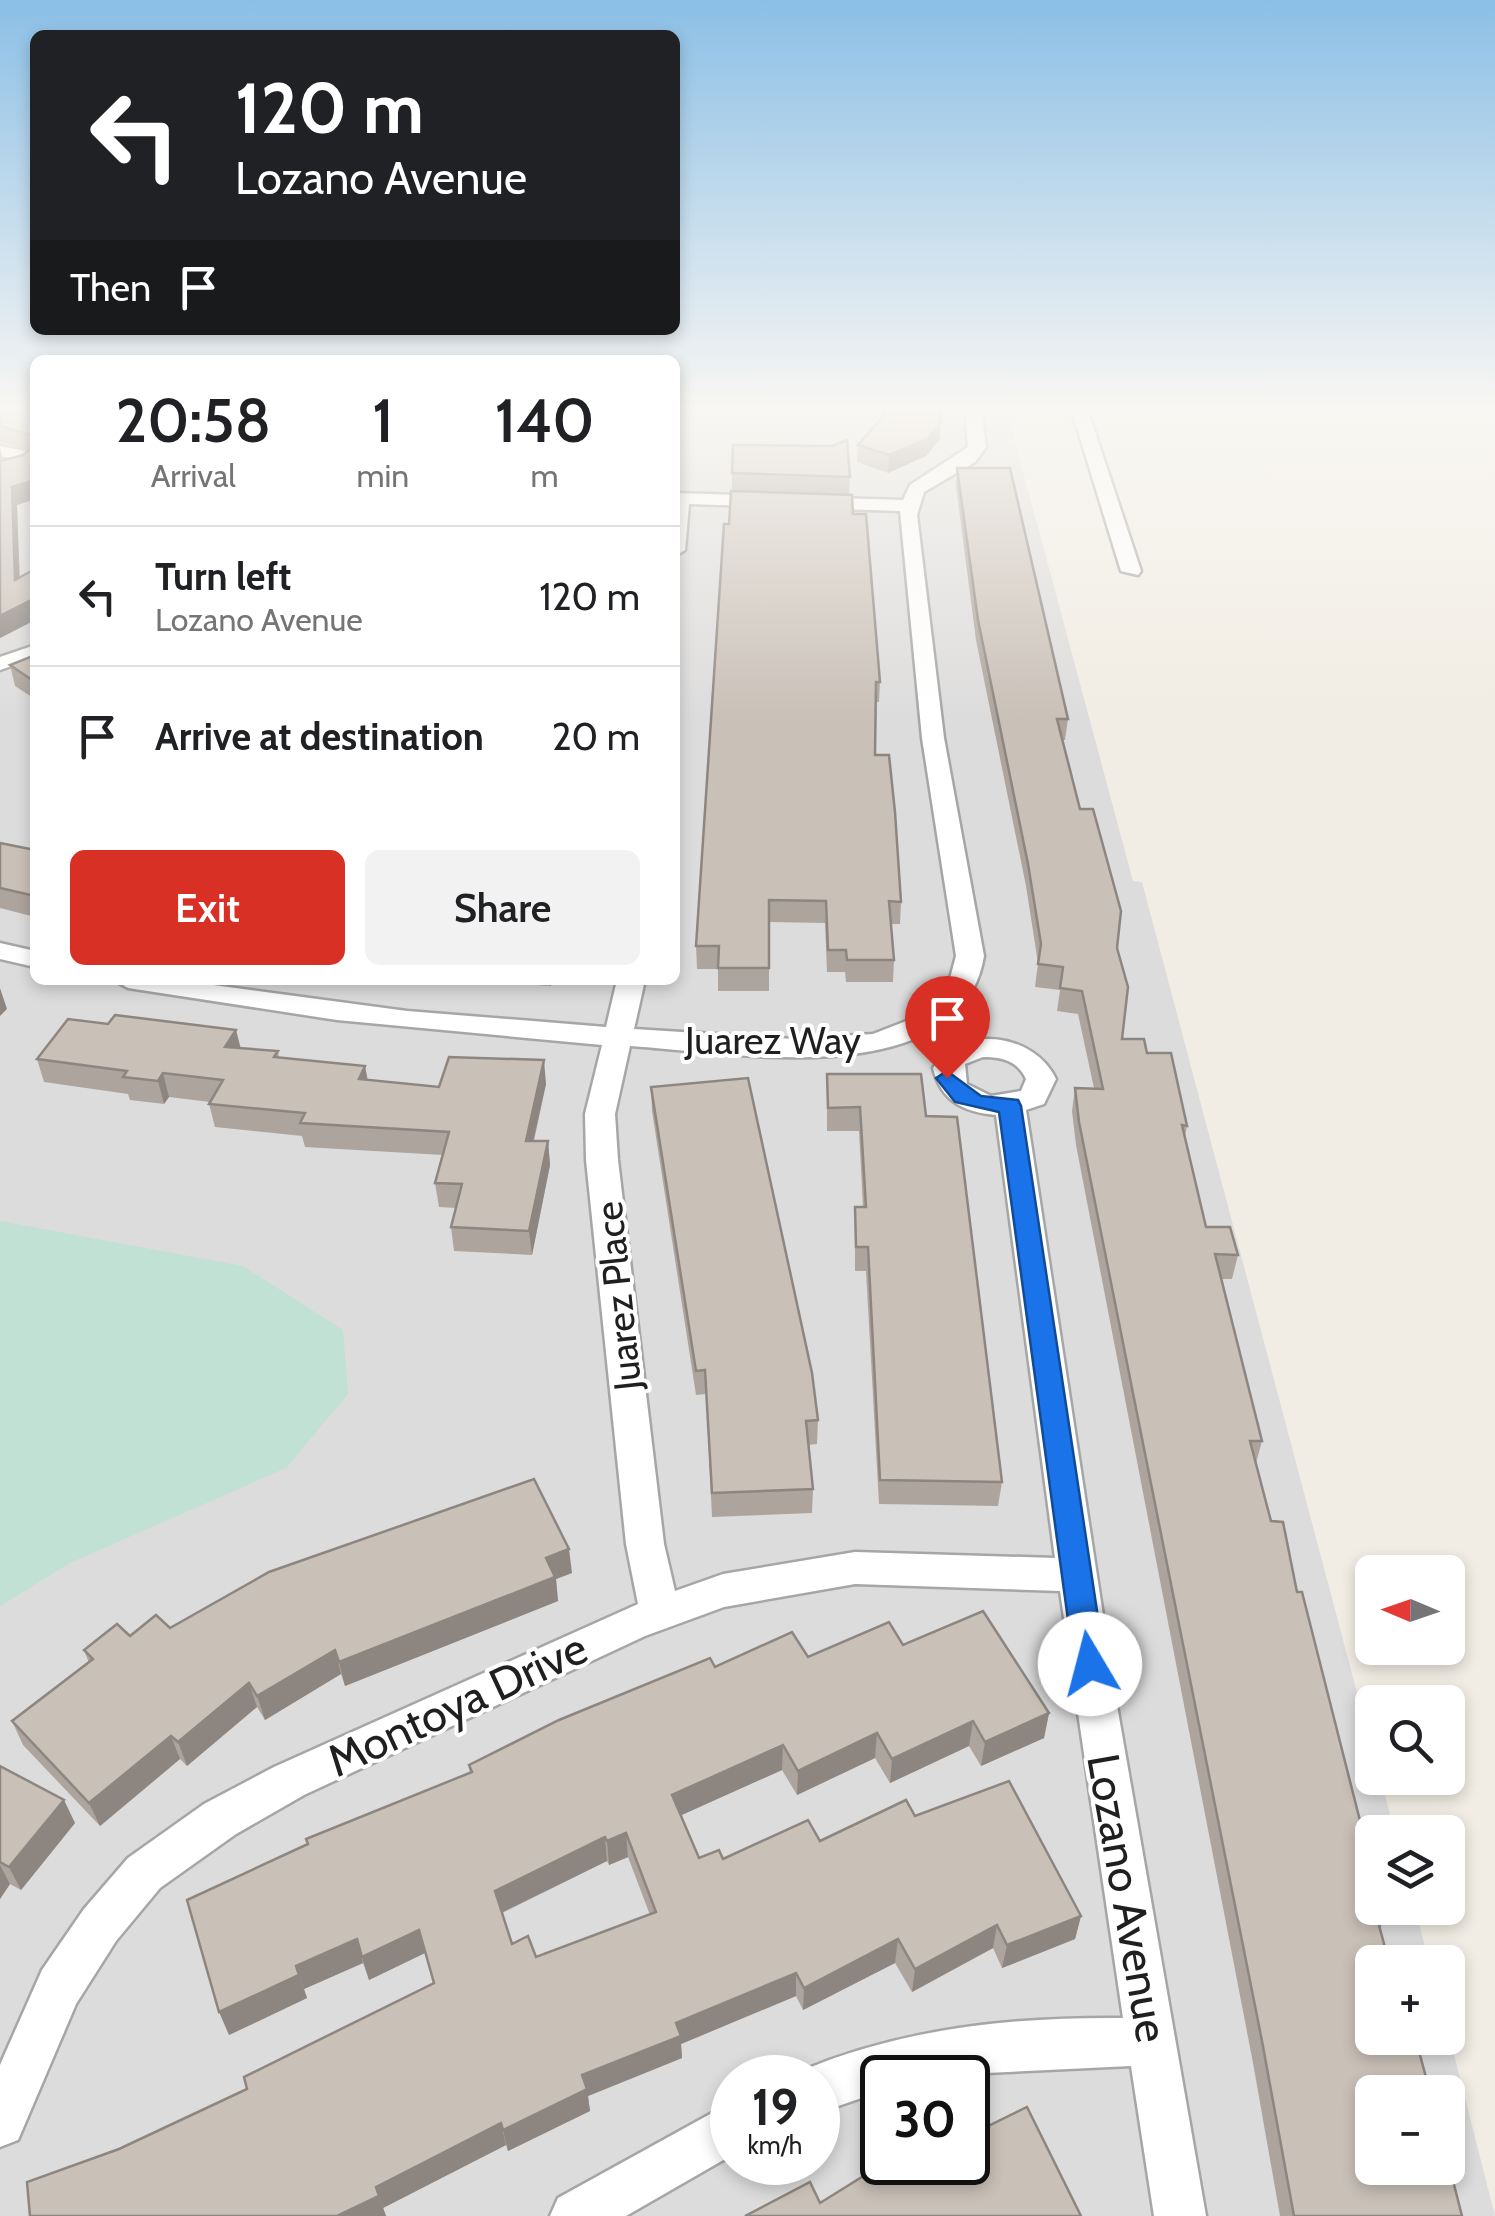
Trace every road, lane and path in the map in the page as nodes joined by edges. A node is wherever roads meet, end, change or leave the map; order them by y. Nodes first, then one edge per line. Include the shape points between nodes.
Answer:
1 (909, 511) edge
2 (1111, 511) edge
3 (1130, 572) dead end
4 (30, 653) edge
5 (0, 664) edge
6 (0, 951) edge
7 (30, 958) edge
8 (160, 985) edge
9 (629, 985) edge
10 (614, 1037) junction
11 (1010, 1106) dead end
12 (1078, 1575) junction
13 (660, 1614) junction
14 (1152, 2042) junction
15 (840, 2082) edge
16 (0, 2122) edge
17 (710, 2139) edge
18 (576, 2216) edge
19 (1180, 2216) edge

1 - 10 street, Juarez Way via 933,738 969,975 954,998 903,1036 850,1048
2 - 3 street
4 - 5 street
6 - 7 street
8 - 10 street, Juarez Way via 363,1017
9 - 10 street, Juarez Place
10 - 13 street, Juarez Place via 600,1114 602,1160 645,1544
11 - 12 street, Lozano Avenue
12 - 13 street, Montoya Drive via 855,1568 723,1591
12 - 14 street, Lozano Avenue
13 - 16 street, Montoya Drive via 289,1781 220,1819 144,1874 60,1987
14 - 15 street via 975,2047
14 - 19 street, Lozano Avenue
17 - 18 street

